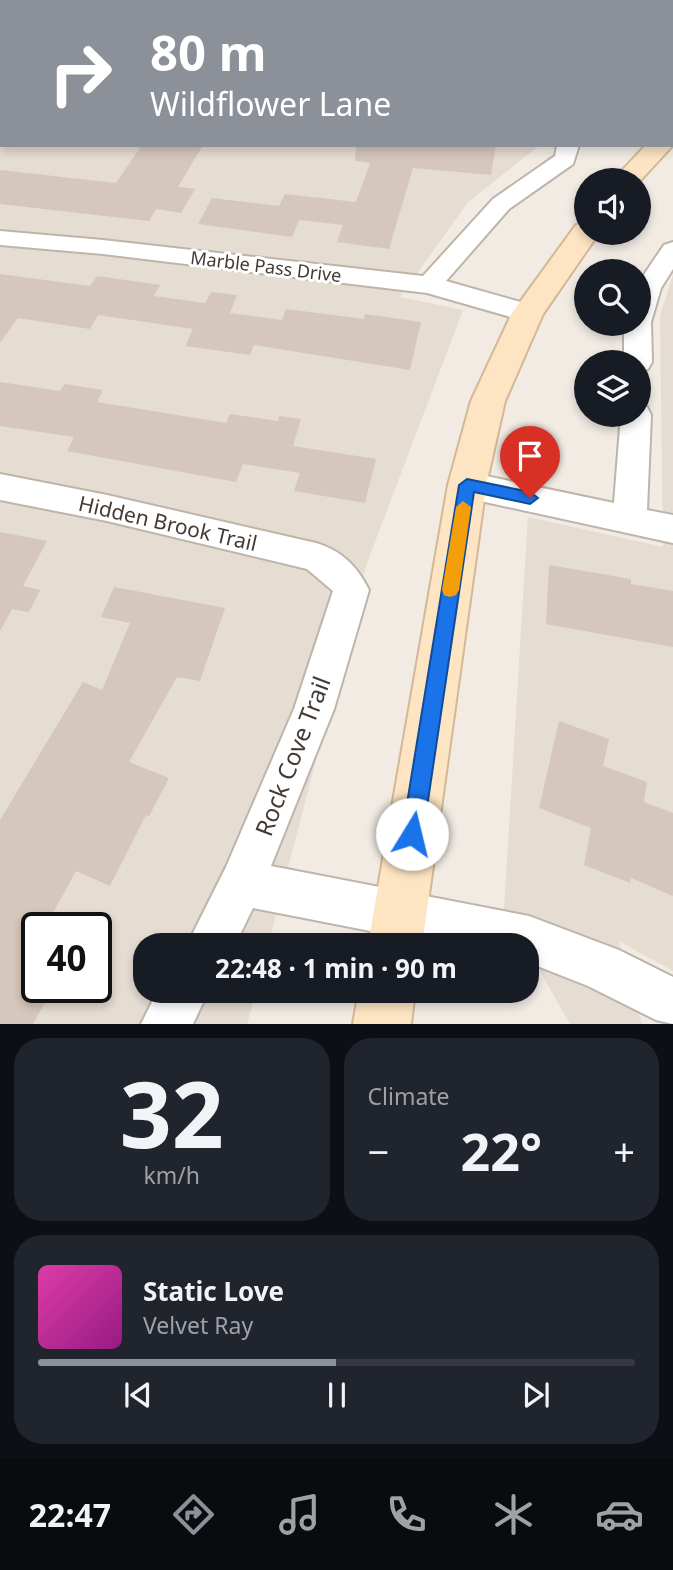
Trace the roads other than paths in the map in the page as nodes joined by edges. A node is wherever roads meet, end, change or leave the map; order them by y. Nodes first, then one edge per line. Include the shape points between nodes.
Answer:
1 (568, 147) edge
2 (661, 147) edge
3 (639, 168) edge
4 (0, 238) edge
5 (576, 245) edge
6 (673, 250) edge
7 (651, 283) edge
8 (429, 285) junction
9 (528, 313) junction
10 (635, 427) edge
11 (467, 485) junction
12 (0, 487) edge
13 (630, 519) junction
14 (673, 528) edge
15 (333, 566) joint
16 (242, 883) junction
17 (397, 929) edge
18 (216, 933) edge
19 (178, 1003) edge
20 (385, 1003) edge
21 (673, 1003) edge
22 (166, 1024) edge
23 (382, 1024) edge

1 - 8 street via 565,159 501,204
2 - 3 street
4 - 8 street, Marble Pass Drive
5 - 9 street
6 - 7 street
8 - 9 street, Marble Pass Drive
9 - 11 street via 488,401
10 - 13 street
11 - 13 street
11 - 17 street
12 - 15 street, Hidden Brook Trail via 316,556
13 - 14 street
15 - 16 street, Rock Cove Trail via 351,590 314,709
16 - 17 street
16 - 18 street, Rock Cove Trail
17 - 21 street via 529,939 602,967
19 - 22 street
20 - 23 street

